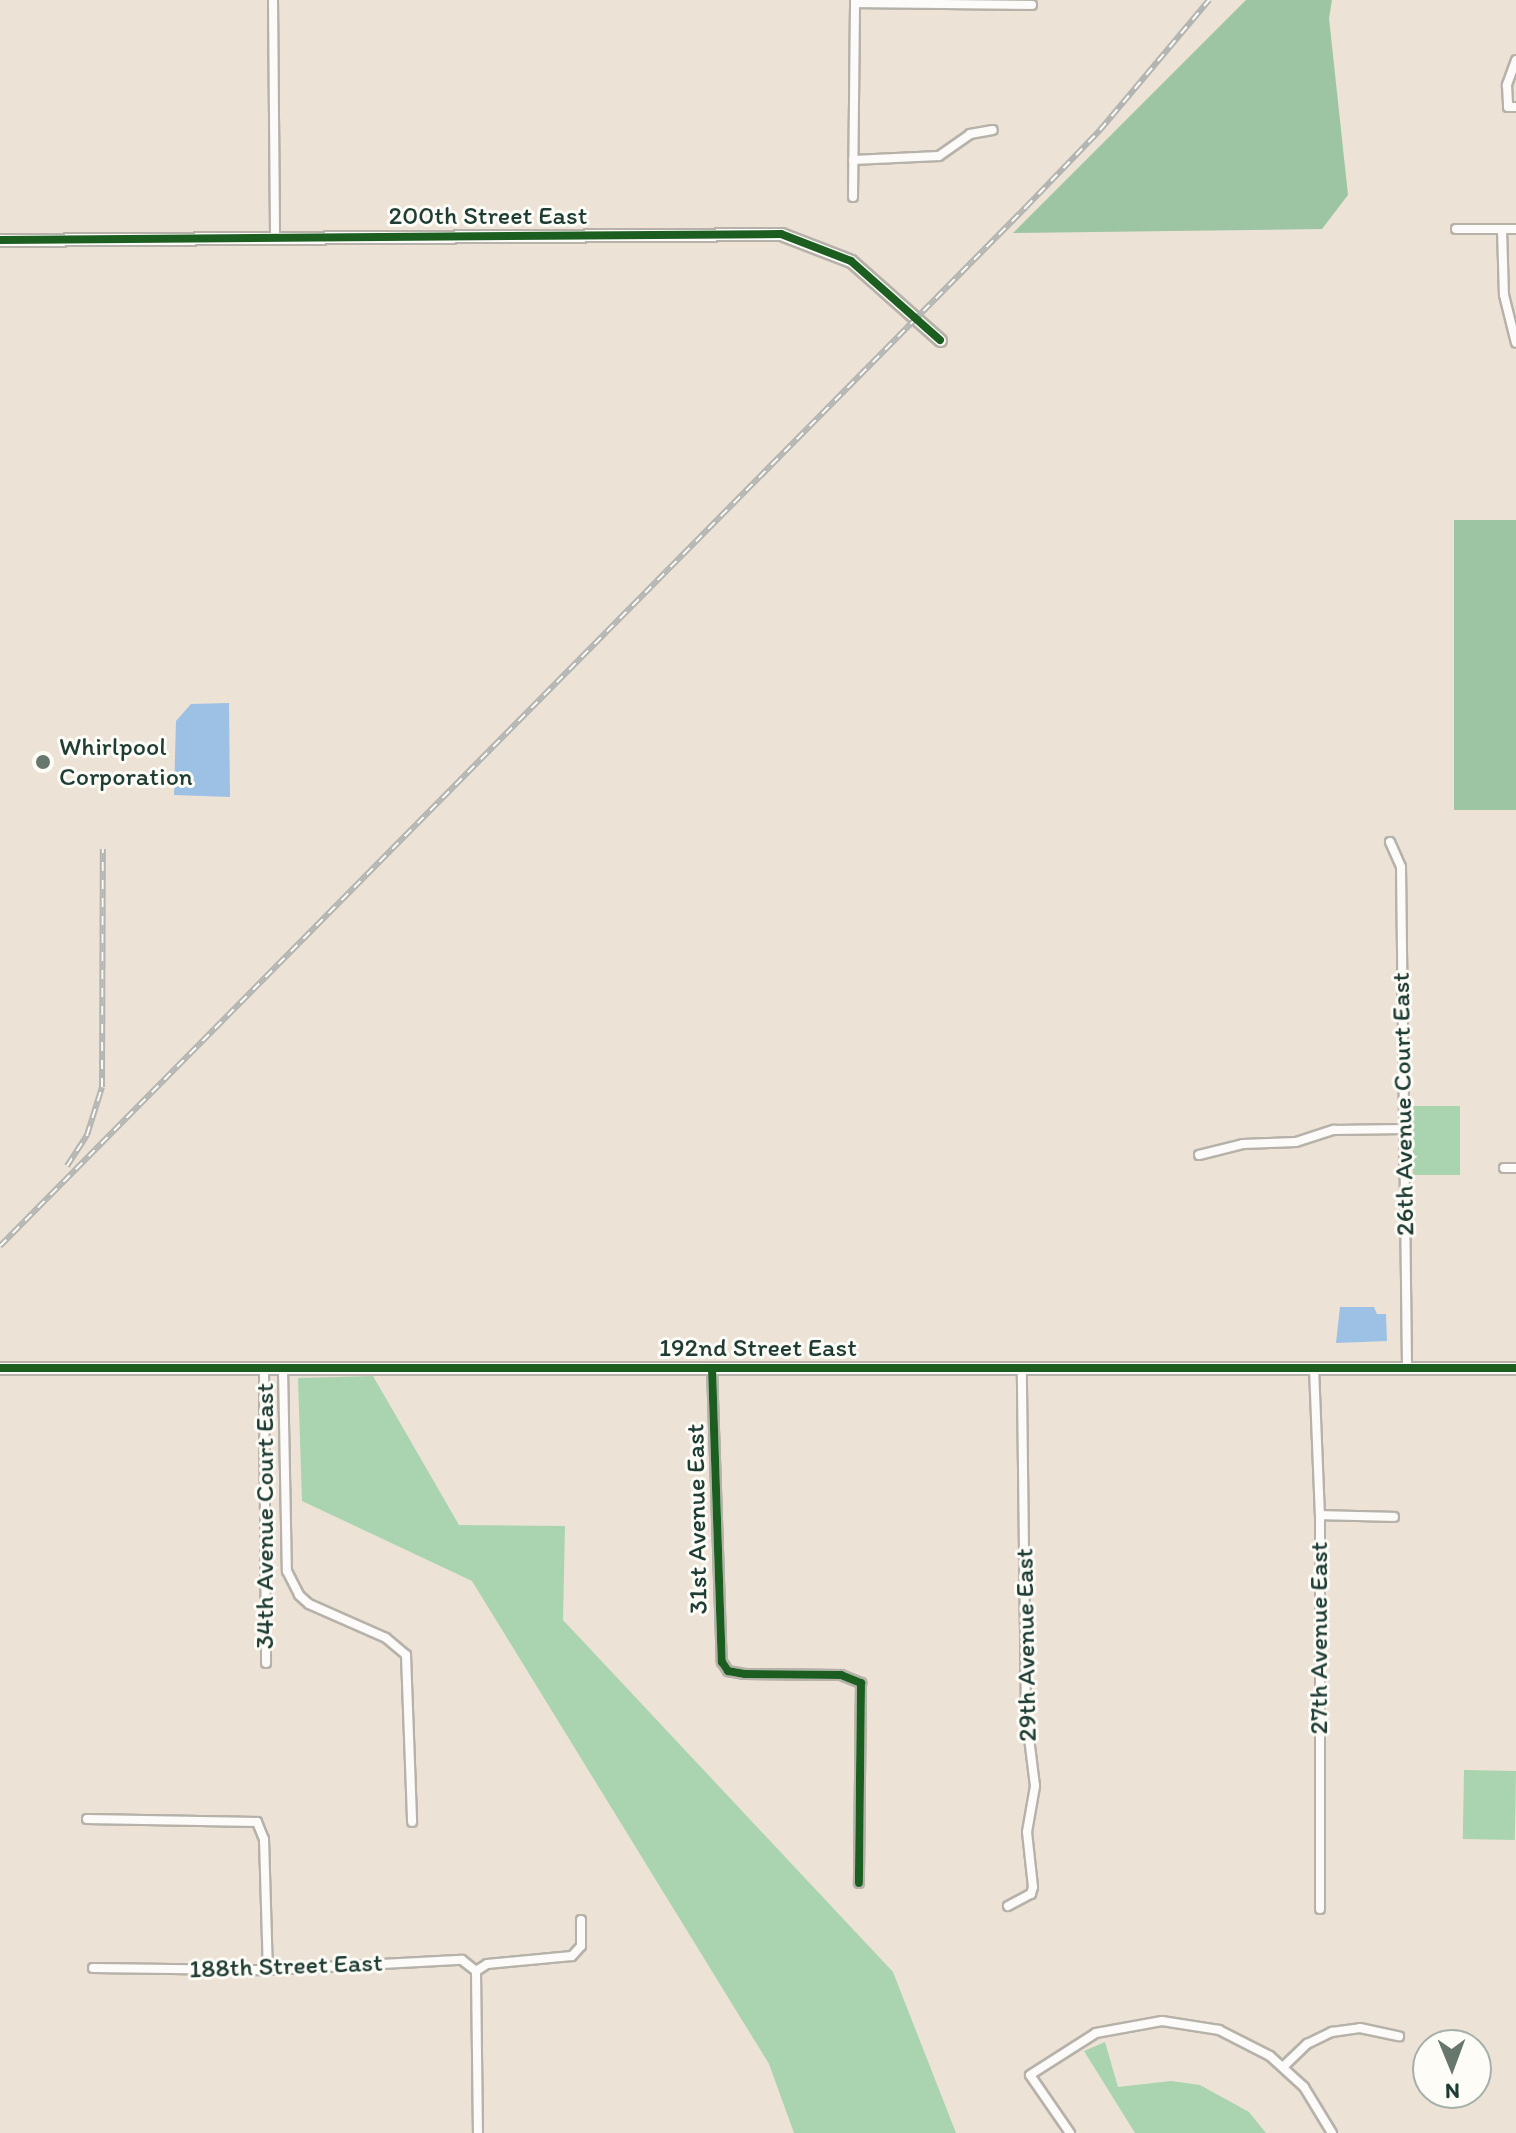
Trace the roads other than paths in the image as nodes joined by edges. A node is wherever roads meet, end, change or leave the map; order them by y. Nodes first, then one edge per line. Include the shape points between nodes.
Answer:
1 (273, 0) edge
2 (855, 2) edge
3 (1032, 5) dead end
4 (1516, 60) edge
5 (1512, 107) edge
6 (993, 130) dead end
7 (853, 160) junction
8 (853, 197) dead end
9 (1456, 229) dead end
10 (1502, 229) junction
11 (1516, 229) edge
12 (275, 237) junction
13 (0, 240) edge
14 (940, 340) dead end
15 (1516, 343) edge
16 (1390, 842) dead end
17 (1404, 1129) junction
18 (1199, 1155) dead end
19 (1504, 1168) dead end
20 (1516, 1168) edge
21 (0, 1368) edge
22 (712, 1368) junction
23 (1022, 1368) junction
24 (1314, 1368) junction
25 (1407, 1368) junction
26 (1516, 1368) edge
27 (264, 1369) junction
28 (283, 1369) junction
29 (1320, 1515) junction
30 (1394, 1517) dead end
31 (266, 1663) dead end
32 (87, 1819) dead end
33 (412, 1822) dead end
34 (859, 1883) dead end
35 (1008, 1906) dead end
36 (1320, 1909) dead end
37 (581, 1920) dead end
38 (93, 1968) dead end
39 (268, 1970) junction
40 (476, 1971) junction
41 (1399, 2036) dead end
42 (1284, 2066) junction
43 (478, 2133) edge
44 (1070, 2133) edge
45 (1332, 2133) edge

1 - 12 street
2 - 3 street
2 - 7 street
4 - 5 street via 1507,85
6 - 7 street via 970,134 939,156
7 - 8 street
9 - 10 street
10 - 11 street
10 - 15 street via 1504,295
12 - 13 street, 200th Street East
12 - 14 street, 200th Street East via 781,234 851,261
16 - 17 street, 26th Avenue Court East via 1401,867
17 - 18 street via 1334,1130 1296,1142 1243,1144
17 - 25 street, 26th Avenue Court East
19 - 20 street
21 - 27 street, 192nd Street East
22 - 23 street, 192nd Street East
22 - 28 street, 192nd Street East
22 - 34 street, 31st Avenue East via 722,1562 719,1632 725,1668 745,1674 841,1675 861,1683
23 - 24 street, 192nd Street East
23 - 35 street, 29th Avenue East via 1026,1727 1035,1786 1027,1832 1033,1887 1031,1894
24 - 25 street, 192nd Street East
24 - 29 street, 27th Avenue East
25 - 26 street, 192nd Street East
27 - 28 street, 192nd Street East
27 - 31 street, 34th Avenue Court East
28 - 33 street via 287,1571 294,1589 309,1604 386,1638 406,1655
29 - 30 street
29 - 36 street, 27th Avenue East
32 - 39 street via 256,1822 264,1839
37 - 40 street via 581,1946 572,1956 487,1964
38 - 39 street, 188th Street East
39 - 40 street, 188th Street East via 462,1960
40 - 43 street
41 - 42 street via 1360,2028 1332,2032 1307,2044
42 - 44 street via 1219,2030 1162,2021 1096,2033 1030,2075
42 - 45 street via 1315,2102

